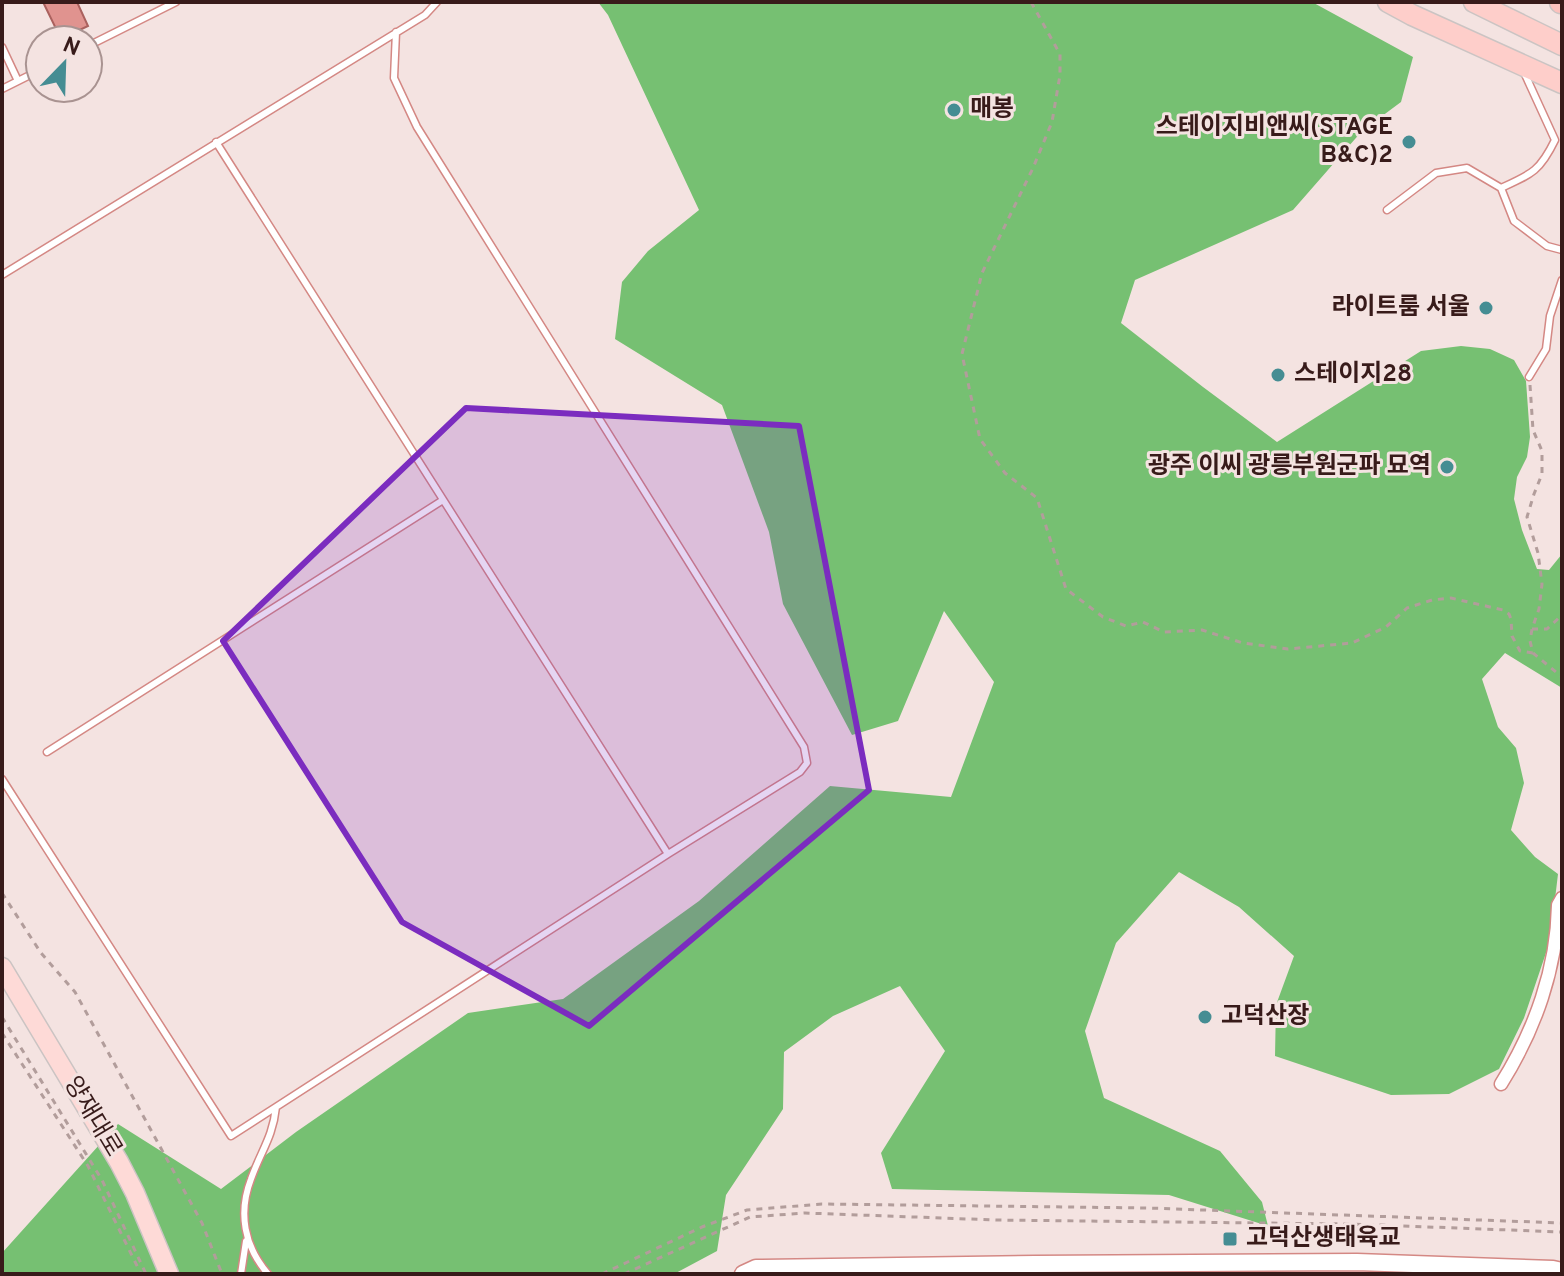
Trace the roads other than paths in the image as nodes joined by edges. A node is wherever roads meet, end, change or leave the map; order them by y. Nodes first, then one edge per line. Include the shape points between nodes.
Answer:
1 (176, 2) edge
2 (437, 2) edge
3 (1388, 2) edge
4 (1474, 2) edge
5 (396, 32) junction
6 (104, 38) edge
7 (1562, 45) edge
8 (2, 47) edge
9 (1520, 64) junction
10 (24, 78) edge
11 (18, 81) junction
12 (1562, 83) edge
13 (2, 89) edge
14 (1558, 139) edge
15 (216, 142) junction
16 (1501, 188) junction
17 (1387, 210) dead end
18 (1562, 250) edge
19 (2, 275) edge
20 (1562, 280) edge
21 (1529, 377) road end
22 (443, 500) junction
23 (47, 752) dead end
24 (2, 779) edge
25 (668, 854) junction
26 (1562, 898) edge
27 (2, 967) edge
28 (1501, 1084) dead end
29 (276, 1107) junction
30 (247, 1238) junction
31 (899, 1270) edge
32 (1562, 1271) edge
33 (169, 1274) edge
34 (241, 1274) edge
35 (268, 1274) edge
36 (743, 1274) edge

1 - 6 lane
2 - 5 lane
3 - 9 highway
4 - 7 highway
5 - 15 lane
5 - 25 lane via 394,78 417,127 804,747 807,763 800,772
8 - 11 lane
9 - 12 highway
9 - 14 lane
10 - 11 lane
11 - 13 lane
14 - 16 lane via 1531,174
15 - 19 lane
15 - 22 lane
16 - 17 lane via 1467,168 1436,173
16 - 18 lane via 1514,221 1547,246
20 - 21 lane via 1546,349
22 - 23 lane
22 - 25 lane
24 - 29 lane via 231,1136
25 - 29 lane
26 - 28 street via 1544,993
27 - 33 main road, 양재대로 via 119,1162
29 - 30 lane via 269,1142 244,1203
30 - 34 lane
30 - 35 lane
31 - 32 main road via 1357,1262
31 - 36 main road via 756,1268

